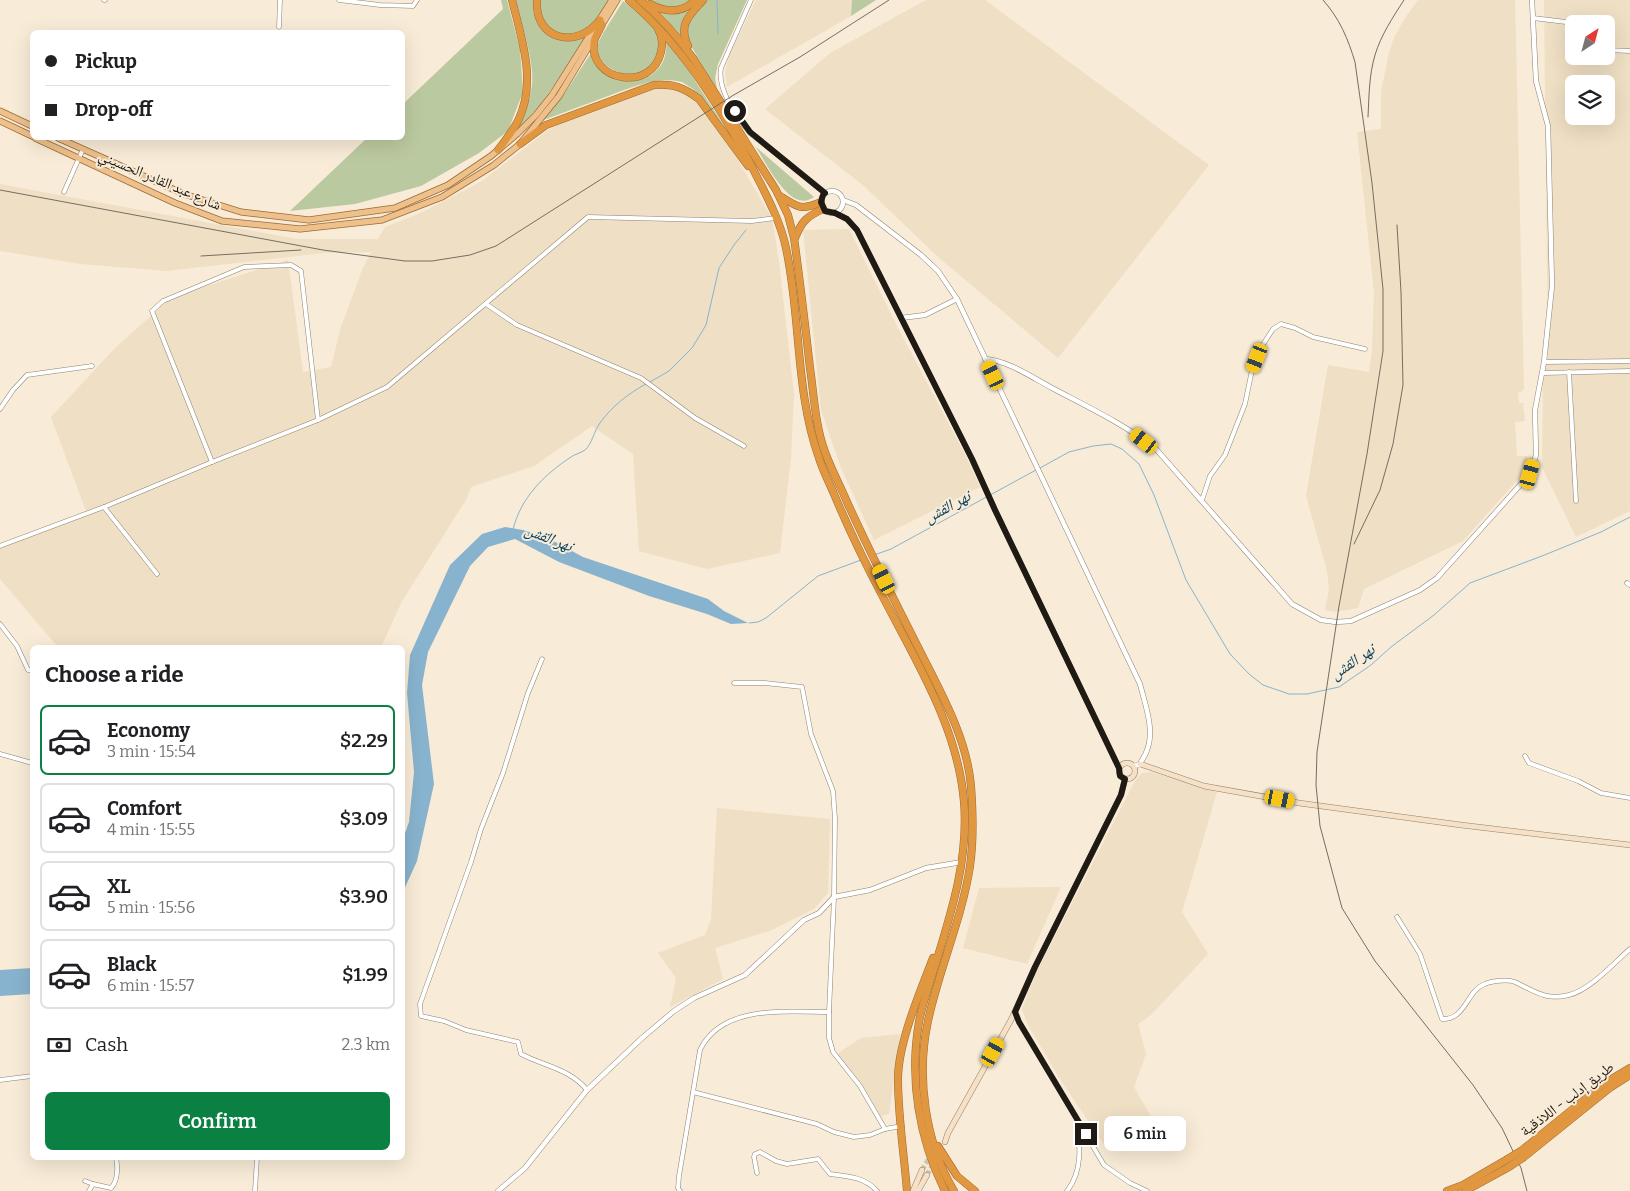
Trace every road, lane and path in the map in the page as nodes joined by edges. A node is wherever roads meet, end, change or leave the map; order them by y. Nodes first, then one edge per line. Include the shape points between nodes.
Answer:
1 (280, 0) edge
2 (339, 0) edge
3 (417, 0) edge
4 (512, 0) edge
5 (537, 0) edge
6 (612, 0) edge
7 (617, 0) edge
8 (629, 0) edge
9 (640, 0) edge
10 (644, 0) edge
11 (696, 0) edge
12 (703, 0) edge
13 (751, 0) edge
14 (1532, 0) edge
15 (607, 12) junction
16 (651, 18) junction
17 (1533, 18) junction
18 (601, 22) junction
19 (1565, 22) edge
20 (279, 27) dead end
21 (1615, 50) edge
22 (1630, 51) edge
23 (693, 58) junction
24 (0, 111) edge
25 (0, 121) edge
26 (30, 125) edge
27 (30, 135) edge
28 (40, 140) edge
29 (63, 140) edge
30 (520, 144) junction
31 (83, 149) junction
32 (498, 150) junction
33 (79, 159) junction
34 (757, 177) junction
35 (64, 192) dead end
36 (825, 193) junction
37 (779, 196) junction
38 (844, 200) junction
39 (822, 205) junction
40 (835, 213) junction
41 (776, 218) junction
42 (794, 238) junction
43 (957, 299) junction
44 (486, 304) junction
45 (901, 318) junction
46 (1365, 349) dead end
47 (985, 359) junction
48 (1630, 361) edge
49 (1544, 362) junction
50 (92, 366) dead end
51 (1630, 371) edge
52 (1569, 372) junction
53 (1543, 373) junction
54 (0, 410) edge
55 (318, 420) junction
56 (744, 446) dead end
57 (212, 462) junction
58 (1202, 500) junction
59 (1576, 501) dead end
60 (104, 507) junction
61 (0, 546) edge
62 (157, 574) dead end
63 (0, 624) edge
64 (542, 659) dead end
65 (30, 670) edge
66 (734, 683) dead end
67 (0, 754) edge
68 (1525, 756) dead end
69 (30, 763) edge
70 (1140, 764) junction
71 (1134, 766) junction
72 (1119, 768) junction
73 (1125, 779) junction
74 (1630, 798) edge
75 (1630, 844) edge
76 (962, 862) junction
77 (834, 896) junction
78 (952, 911) junction
79 (1397, 917) dead end
80 (1630, 949) edge
81 (829, 1012) junction
82 (1015, 1012) junction
83 (1630, 1068) edge
84 (1630, 1075) edge
85 (30, 1076) edge
86 (0, 1080) edge
87 (587, 1090) junction
88 (693, 1092) junction
89 (1076, 1118) junction
90 (902, 1126) junction
91 (885, 1129) junction
92 (932, 1134) junction
93 (943, 1141) dead end
94 (1522, 1154) junction
95 (116, 1160) edge
96 (257, 1160) edge
97 (1508, 1164) junction
98 (757, 1173) dead end
99 (85, 1181) dead end
100 (93, 1184) junction
101 (89, 1191) edge
102 (255, 1191) edge
103 (498, 1191) edge
104 (680, 1191) edge
105 (877, 1191) edge
106 (907, 1191) edge
107 (913, 1191) edge
108 (918, 1191) edge
109 (946, 1191) edge
110 (954, 1191) edge
111 (975, 1191) edge
112 (1066, 1191) edge
113 (1146, 1191) edge
114 (1447, 1191) edge
115 (1465, 1191) edge

1 - 20 street
2 - 3 street via 413,6
4 - 32 highway via 528,79 518,120
5 - 18 highway via 537,11 543,24 560,36 582,36
6 - 15 main road
7 - 15 main road
8 - 16 highway
9 - 23 highway via 656,12
10 - 11 highway via 662,10 672,11 683,9
12 - 23 highway via 686,19 684,27 684,36
13 - 36 street via 721,68 722,90 750,132
14 - 17 street
15 - 18 main road, شارع عبد القادر الحسيني
16 - 18 highway via 662,40 660,54 650,70 632,78 619,78 597,59 594,42
16 - 34 highway via 688,63 733,131
17 - 19 street
17 - 49 street via 1536,81 1548,126 1552,286
18 - 30 main road, شارع عبد القادر الحسيني via 559,96
18 - 32 main road, شارع عبد القادر الحسيني via 552,95 530,121
21 - 22 street
23 - 37 highway
24 - 26 main road
25 - 27 main road, شارع عبد القادر الحسيني
28 - 33 main road, شارع عبد القادر الحسيني
29 - 31 main road, شارع عبد القادر الحسيني
30 - 33 main road, شارع عبد القادر الحسيني via 494,165 442,197 382,220 300,229 222,220 175,203
30 - 34 highway via 546,125 654,85 672,85 699,99
31 - 32 main road, شارع عبد القادر الحسيني via 184,194 241,212 309,220 395,208 448,185
31 - 33 street
33 - 35 street
34 - 41 highway
36 - 38 street via 835,191
36 - 39 street
37 - 39 highway via 800,207
37 - 42 highway
38 - 40 street via 841,210
38 - 43 street via 856,205 921,255 938,271
39 - 40 street via 828,213
39 - 42 highway via 806,218
40 - 45 street via 847,219 857,230
41 - 44 street via 752,221 588,218
41 - 76 highway via 786,245 805,404 818,457 947,728 960,770 964,802
42 - 92 highway via 816,415 824,451 947,706 963,748 971,782 973,831 969,868 928,1021 924,1048 924,1097
43 - 45 street via 924,315
43 - 47 street
44 - 55 street via 386,387
44 - 56 street via 517,325 641,378 695,418
45 - 72 street
46 - 58 street via 1313,337 1281,324 1273,329 1252,370 1245,404 1225,455 1210,476
47 - 58 street via 1001,361 1133,432 1156,449
47 - 70 street via 1140,684 1150,736
48 - 49 street
49 - 53 street
50 - 54 street via 27,375
51 - 52 street
52 - 53 street
52 - 59 street
53 - 58 street via 1535,410 1536,455 1530,474 1437,578 1420,590 1351,621 1321,620 1292,604
55 - 57 street
55 - 57 street via 301,271 291,265 244,267 163,301 152,311
57 - 60 street
60 - 61 street
60 - 62 street
63 - 65 street
64 - 87 street via 420,1004 420,1014 466,1030 518,1042 521,1054 560,1069 580,1081
66 - 77 street via 765,682 802,687 811,734 833,791
67 - 69 street
68 - 74 street via 1529,763 1601,793
70 - 71 street
70 - 75 main road via 1204,786 1299,803
71 - 72 main road via 1124,763
71 - 73 main road via 1133,777
72 - 73 main road via 1120,776
73 - 82 main road via 1121,795
76 - 77 street via 926,868 870,890
76 - 78 highway
77 - 81 street
77 - 87 street via 819,913 804,920 745,975 694,998 674,1012
78 - 90 highway via 913,1012 902,1050 898,1078
78 - 109 highway via 919,1020 915,1065 915,1090 926,1143
79 - 80 street via 1420,954 1442,1019 1458,1014 1485,983 1514,981 1537,994 1571,995 1586,987
81 - 88 street via 761,1013 740,1017 719,1029 704,1041 700,1050
81 - 91 street via 829,1038 833,1052 860,1086
82 - 89 street
82 - 93 main road
83 - 94 highway, طريق إدلب - اللاذقية via 1605,1083
84 - 94 highway, طريق إدلب - اللاذقية
85 - 86 street
87 - 103 street via 525,1168
88 - 91 street via 817,1124 854,1137 870,1136
88 - 104 street via 679,1176
89 - 112 street via 1079,1164
89 - 113 street via 1104,1165
90 - 91 street
90 - 106 highway
92 - 110 highway via 941,1166
92 - 111 highway via 944,1159
94 - 97 highway, bridge
95 - 100 street via 114,1185 111,1188
96 - 102 street
97 - 114 highway
97 - 115 highway
98 - 105 street via 754,1157 760,1152 788,1164 818,1159 830,1174 854,1177
99 - 100 street
100 - 101 street
107 - 108 main road via 924,1172

